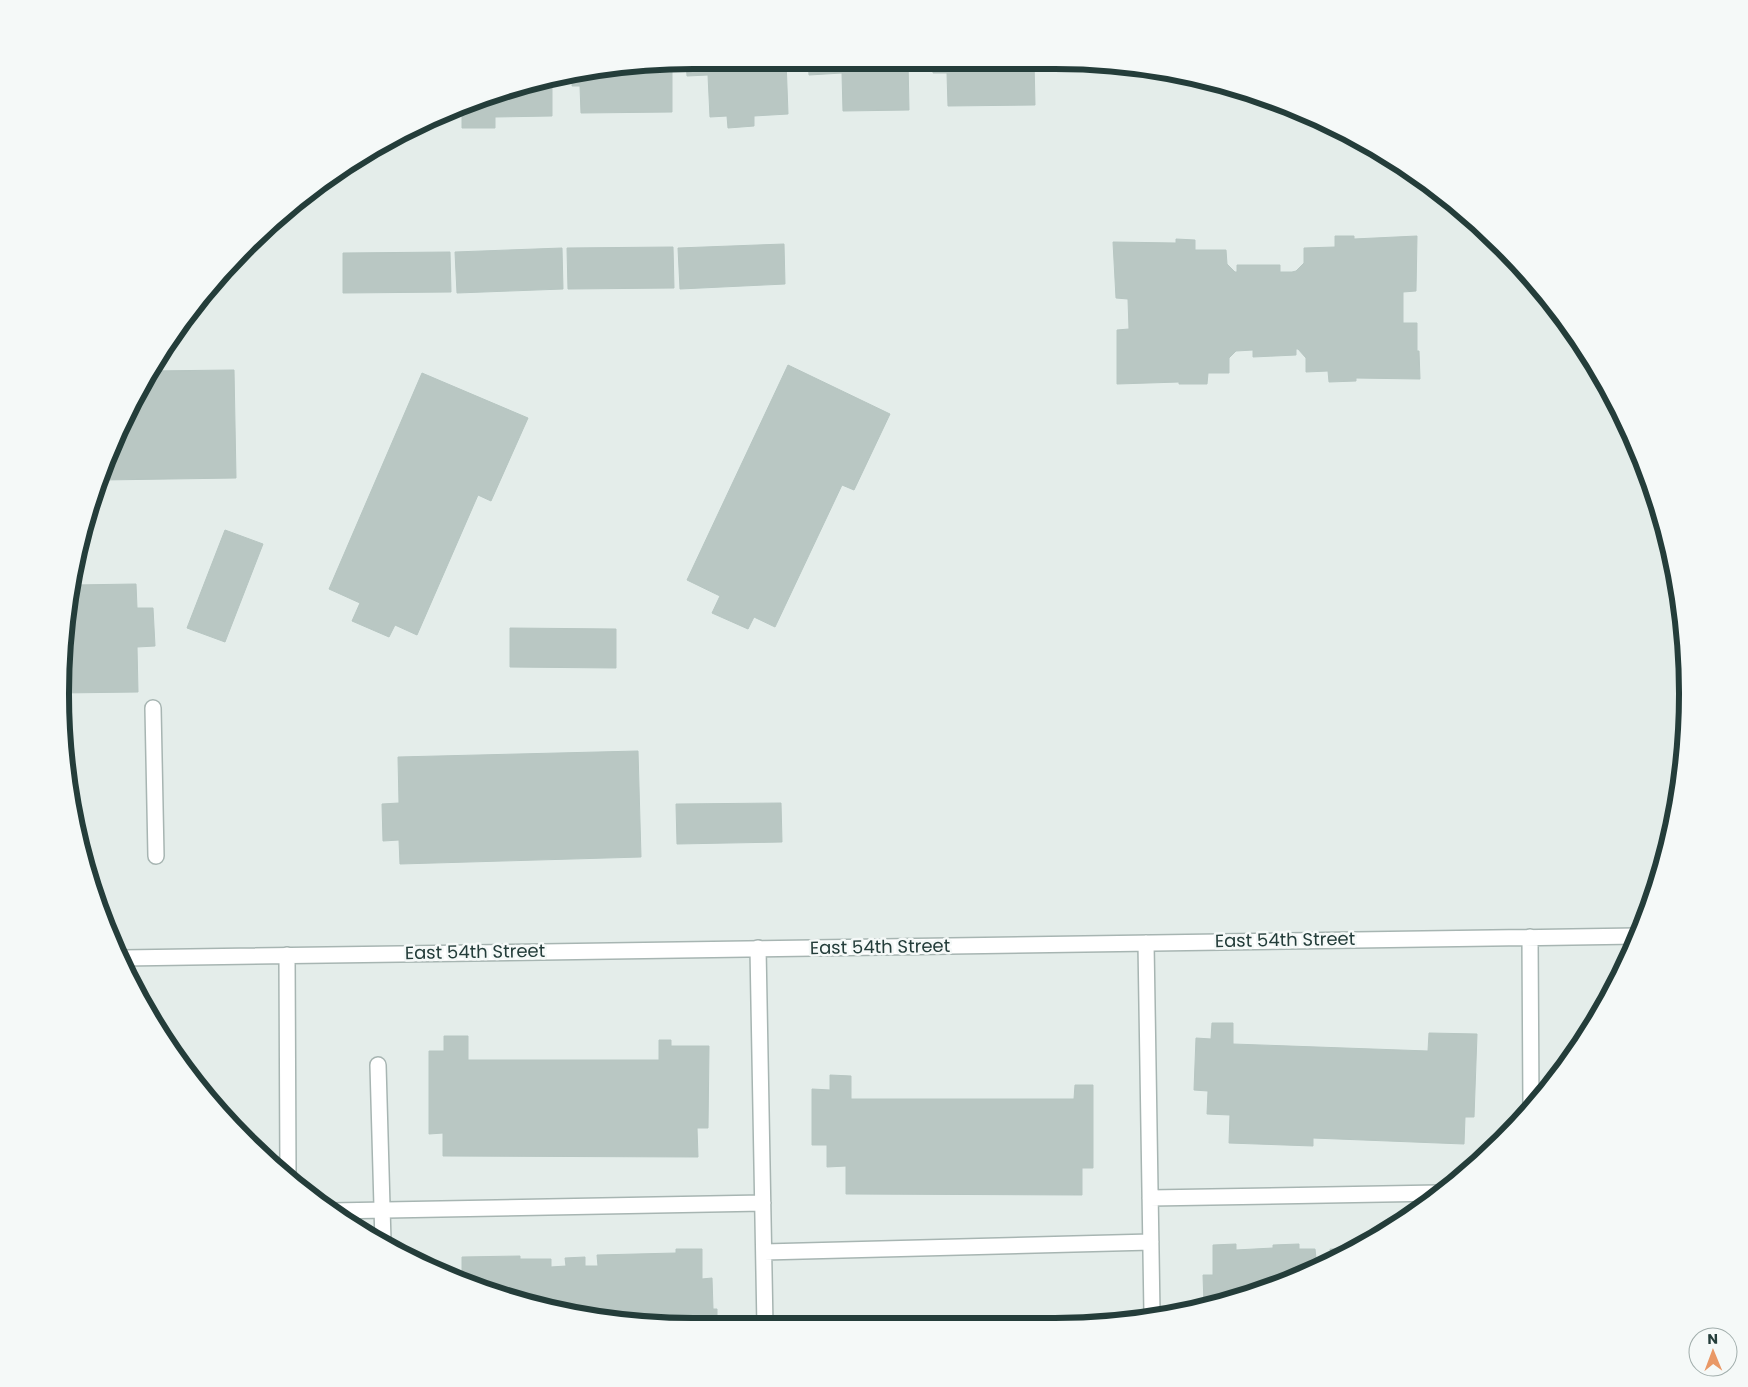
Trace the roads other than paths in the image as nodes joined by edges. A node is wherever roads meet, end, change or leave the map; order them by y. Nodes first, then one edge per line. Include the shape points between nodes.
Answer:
1 (153, 708) dead end
2 (156, 856) dead end
3 (1631, 936) edge
4 (1530, 937) junction
5 (1146, 942) junction
6 (758, 948) junction
7 (287, 955) junction
8 (127, 958) edge
9 (378, 1065) dead end
10 (1531, 1097) edge
11 (288, 1168) edge
12 (1429, 1193) edge
13 (1150, 1198) junction
14 (763, 1203) junction
15 (383, 1210) junction
16 (343, 1211) edge
17 (383, 1236) edge
18 (1151, 1242) junction
19 (764, 1252) junction
20 (1152, 1310) edge
21 (765, 1318) edge

1 - 2 street
3 - 4 street, East 54th Street
4 - 5 street, East 54th Street
4 - 10 street
5 - 6 street, East 54th Street
5 - 13 street
6 - 7 street, East 54th Street
6 - 14 street
7 - 8 street, East 54th Street
7 - 11 street
9 - 15 street
12 - 13 street
13 - 18 street
14 - 15 street
14 - 19 street
15 - 16 street
15 - 17 street
18 - 19 street
18 - 20 street
19 - 21 street

